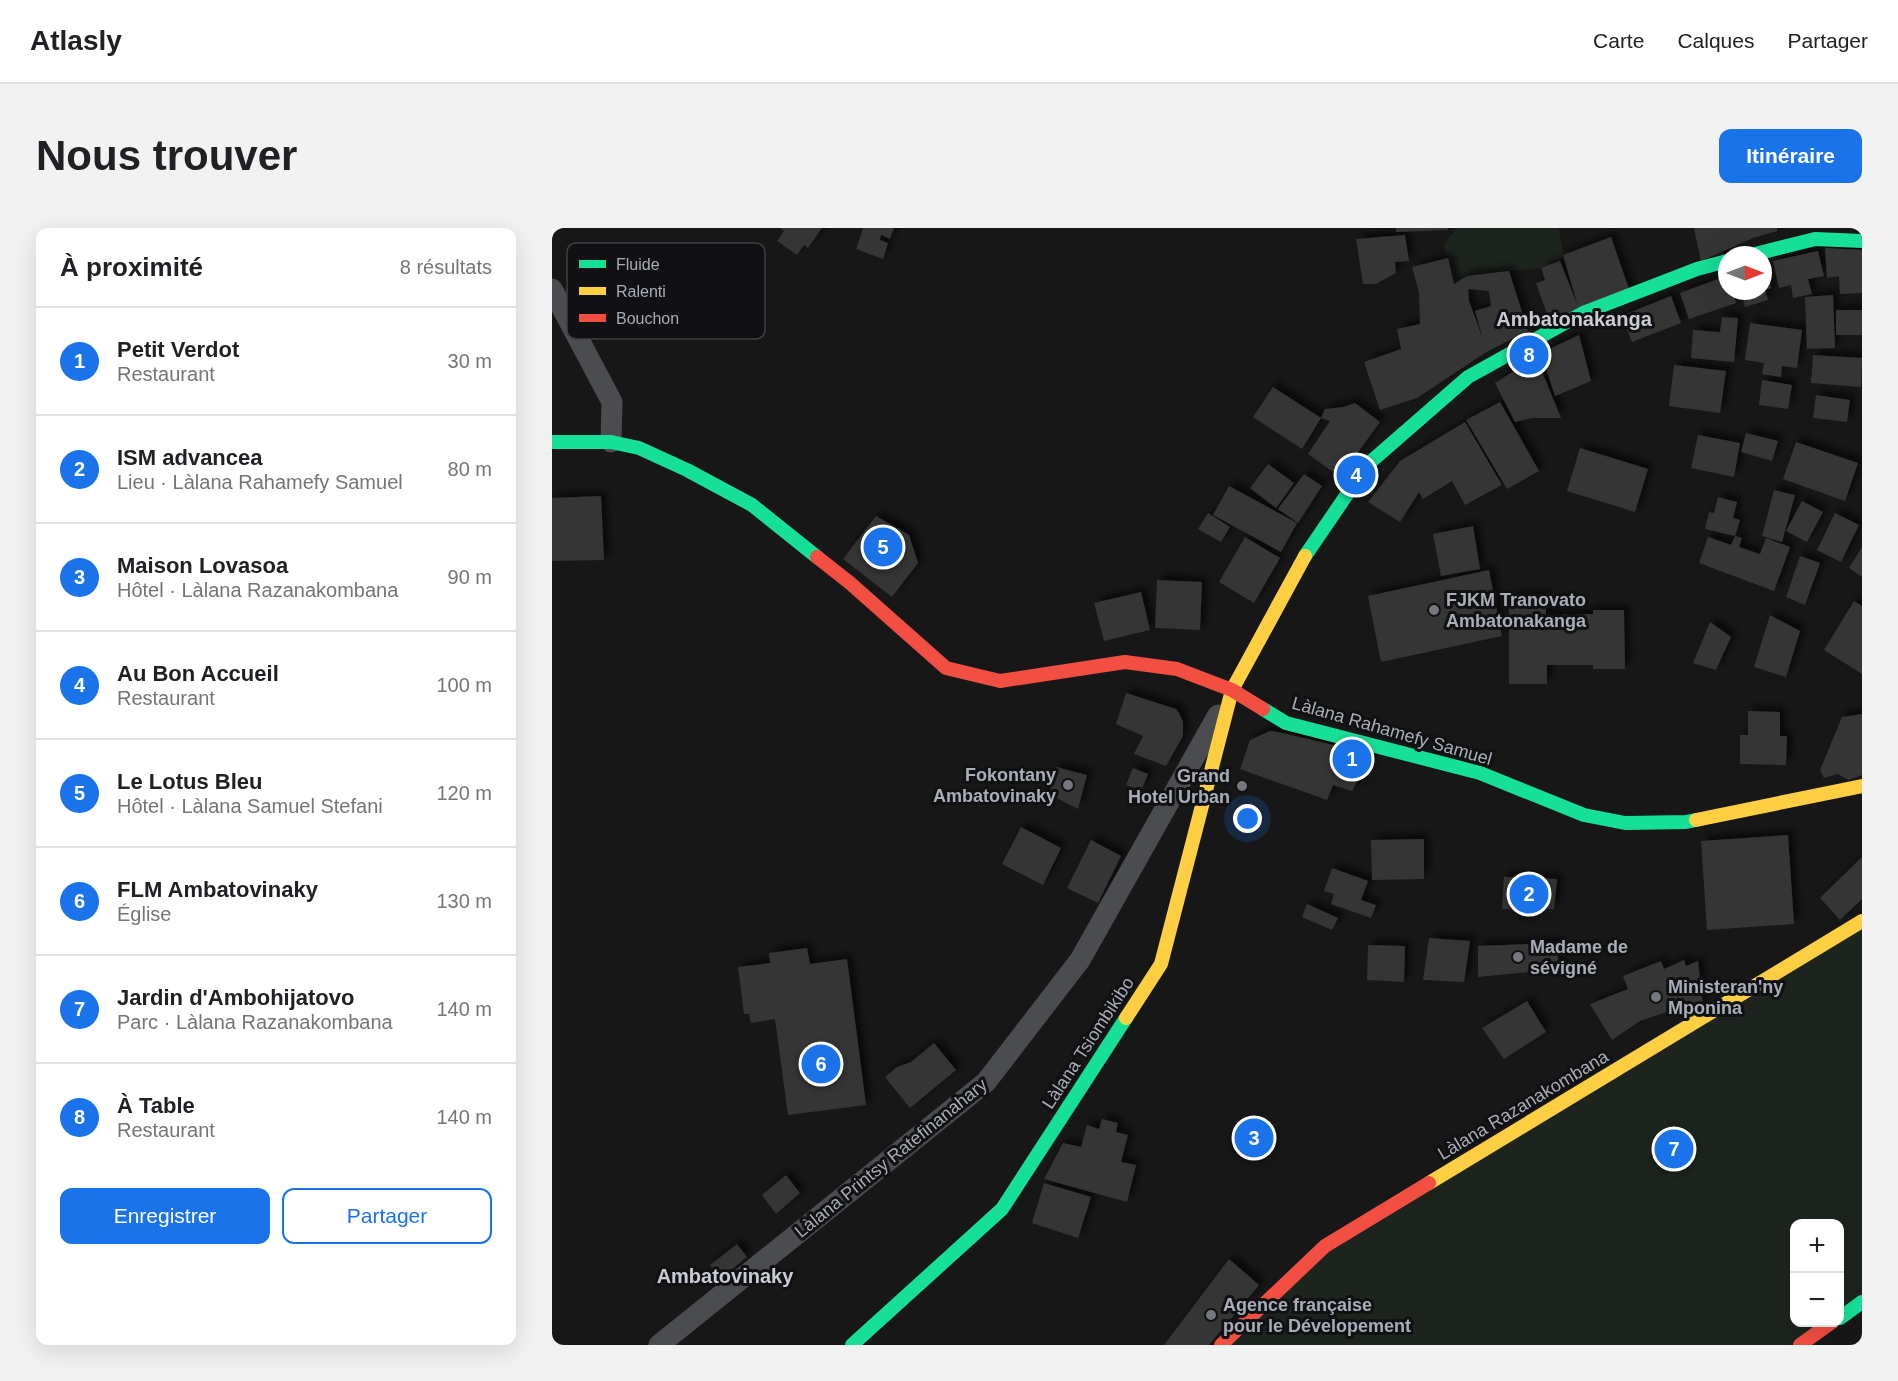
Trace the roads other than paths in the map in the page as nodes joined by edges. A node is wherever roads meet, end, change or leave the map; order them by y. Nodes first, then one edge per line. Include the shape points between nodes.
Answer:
1 (1862, 241) edge
2 (1772, 250) edge
3 (1718, 263) edge
4 (552, 288) edge
5 (567, 316) edge
6 (579, 339) edge
7 (552, 442) edge
8 (610, 442) junction
9 (1232, 690) junction
10 (1862, 786) edge
11 (1862, 921) edge
12 (1862, 1302) edge
13 (1844, 1315) edge
14 (1826, 1327) edge
15 (659, 1345) edge
16 (852, 1345) edge
17 (1221, 1345) edge
18 (1800, 1345) edge

1 - 2 street via 1815,239
3 - 9 street, Làlana Tsiombikibo via 1583,313 1468,377 1367,465 1303,559
4 - 5 street
6 - 8 street via 612,402
7 - 8 street, Làlana Rahamefy Samuel
8 - 9 street, Làlana Rahamefy Samuel via 639,448 752,505 850,583 946,668 1000,681 1125,662 1177,669
9 - 10 street, Làlana Rahamefy Samuel via 1286,723 1480,773 1584,815 1625,823 1686,822
9 - 15 street, Làlana Printsy Ratefinanahary via 1080,960 986,1082
9 - 16 street, Làlana Tsiombikibo via 1161,964 1002,1209
11 - 17 street, Làlana Razanakombana via 1325,1246
12 - 13 street
14 - 18 street

